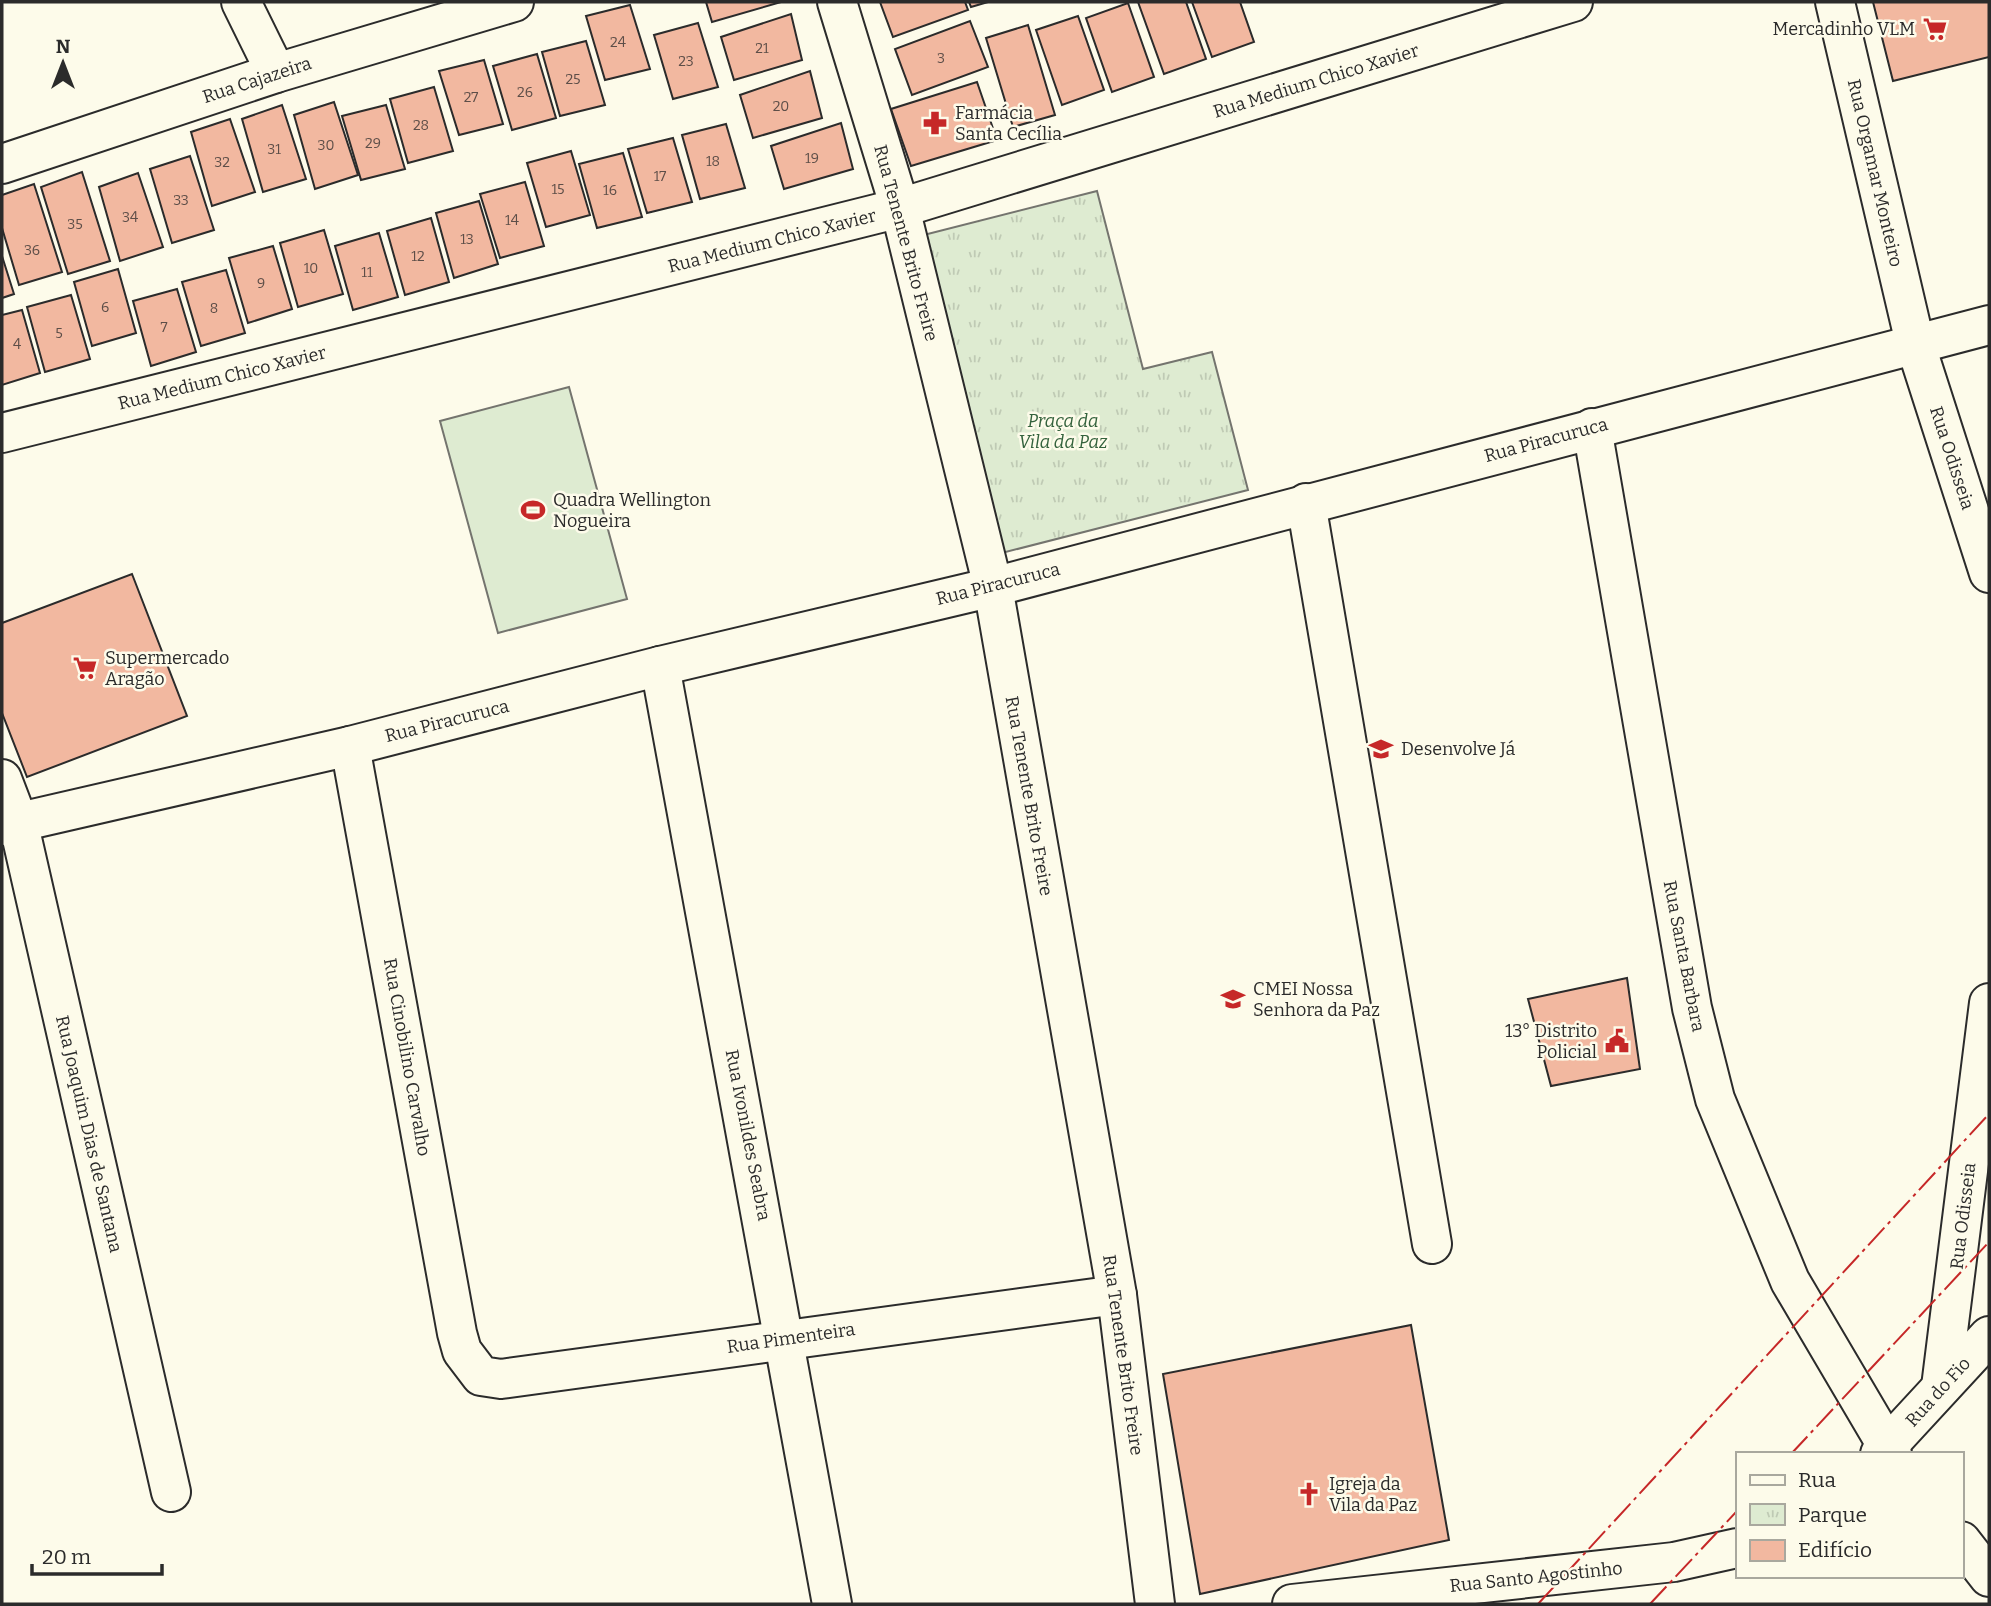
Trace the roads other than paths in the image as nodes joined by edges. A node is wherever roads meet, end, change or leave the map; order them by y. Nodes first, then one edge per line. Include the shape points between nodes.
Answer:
1 (241, 2) edge
2 (514, 2) edge
3 (837, 2) edge
4 (1573, 2) edge
5 (1835, 2) edge
6 (276, 73) junction
7 (2, 164) edge
8 (900, 208) junction
9 (1989, 325) edge
10 (1915, 344) junction
11 (1592, 428) junction
12 (2, 433) edge
13 (1306, 503) junction
14 (1989, 573) edge
15 (993, 587) junction
16 (660, 666) junction
17 (350, 746) junction
18 (2, 779) edge
19 (10, 824) edge
20 (1989, 1003) edge
21 (1432, 1244) dead end
22 (1117, 1295) junction
23 (1989, 1336) edge
24 (786, 1339) junction
25 (470, 1365) joint
26 (1941, 1387) junction
27 (1886, 1452) edge
28 (171, 1492) dead end
29 (1963, 1544) edge
30 (1736, 1548) edge
31 (1989, 1577) edge
32 (832, 1604) edge
33 (1155, 1604) edge
34 (1292, 1604) edge

1 - 6 street
2 - 6 street, Rua Cajazeira
3 - 8 street, Rua Tenente Brito Freire
4 - 8 street, Rua Medium Chico Xavier
5 - 10 street, Rua Orgamar Monteiro
6 - 7 street, Rua Cajazeira
8 - 12 street, Rua Medium Chico Xavier
8 - 15 street, Rua Tenente Brito Freire
9 - 10 street, Rua Piracuruca
10 - 11 street, Rua Piracuruca
10 - 14 street, Rua Odisseia
11 - 13 street, Rua Piracuruca
11 - 27 street, Rua Santa Barbara via 1692,1008 1716,1099 1790,1281
13 - 15 street, Rua Piracuruca
13 - 21 street
15 - 16 street, Rua Piracuruca
15 - 22 street, Rua Tenente Brito Freire
16 - 17 street, Rua Piracuruca
16 - 24 street, Rua Ivonildes Seabra
17 - 19 street, Rua Piracuruca
17 - 25 street, Rua Cinobilino Carvalho via 457,1333
18 - 19 street, Rua Joaquim Dias de Santana
19 - 28 street, Rua Joaquim Dias de Santana
20 - 26 street, Rua Odisseia
22 - 24 street, Rua Pimenteira
22 - 33 street, Rua Tenente Brito Freire
23 - 26 street, Rua do Fio
24 - 25 street, Rua Pimenteira via 501,1379 481,1376
24 - 32 street, Rua Ivonildes Seabra
26 - 27 street, Rua do Fio
29 - 31 street
30 - 34 street, Rua Santo Agostinho via 1674,1562

